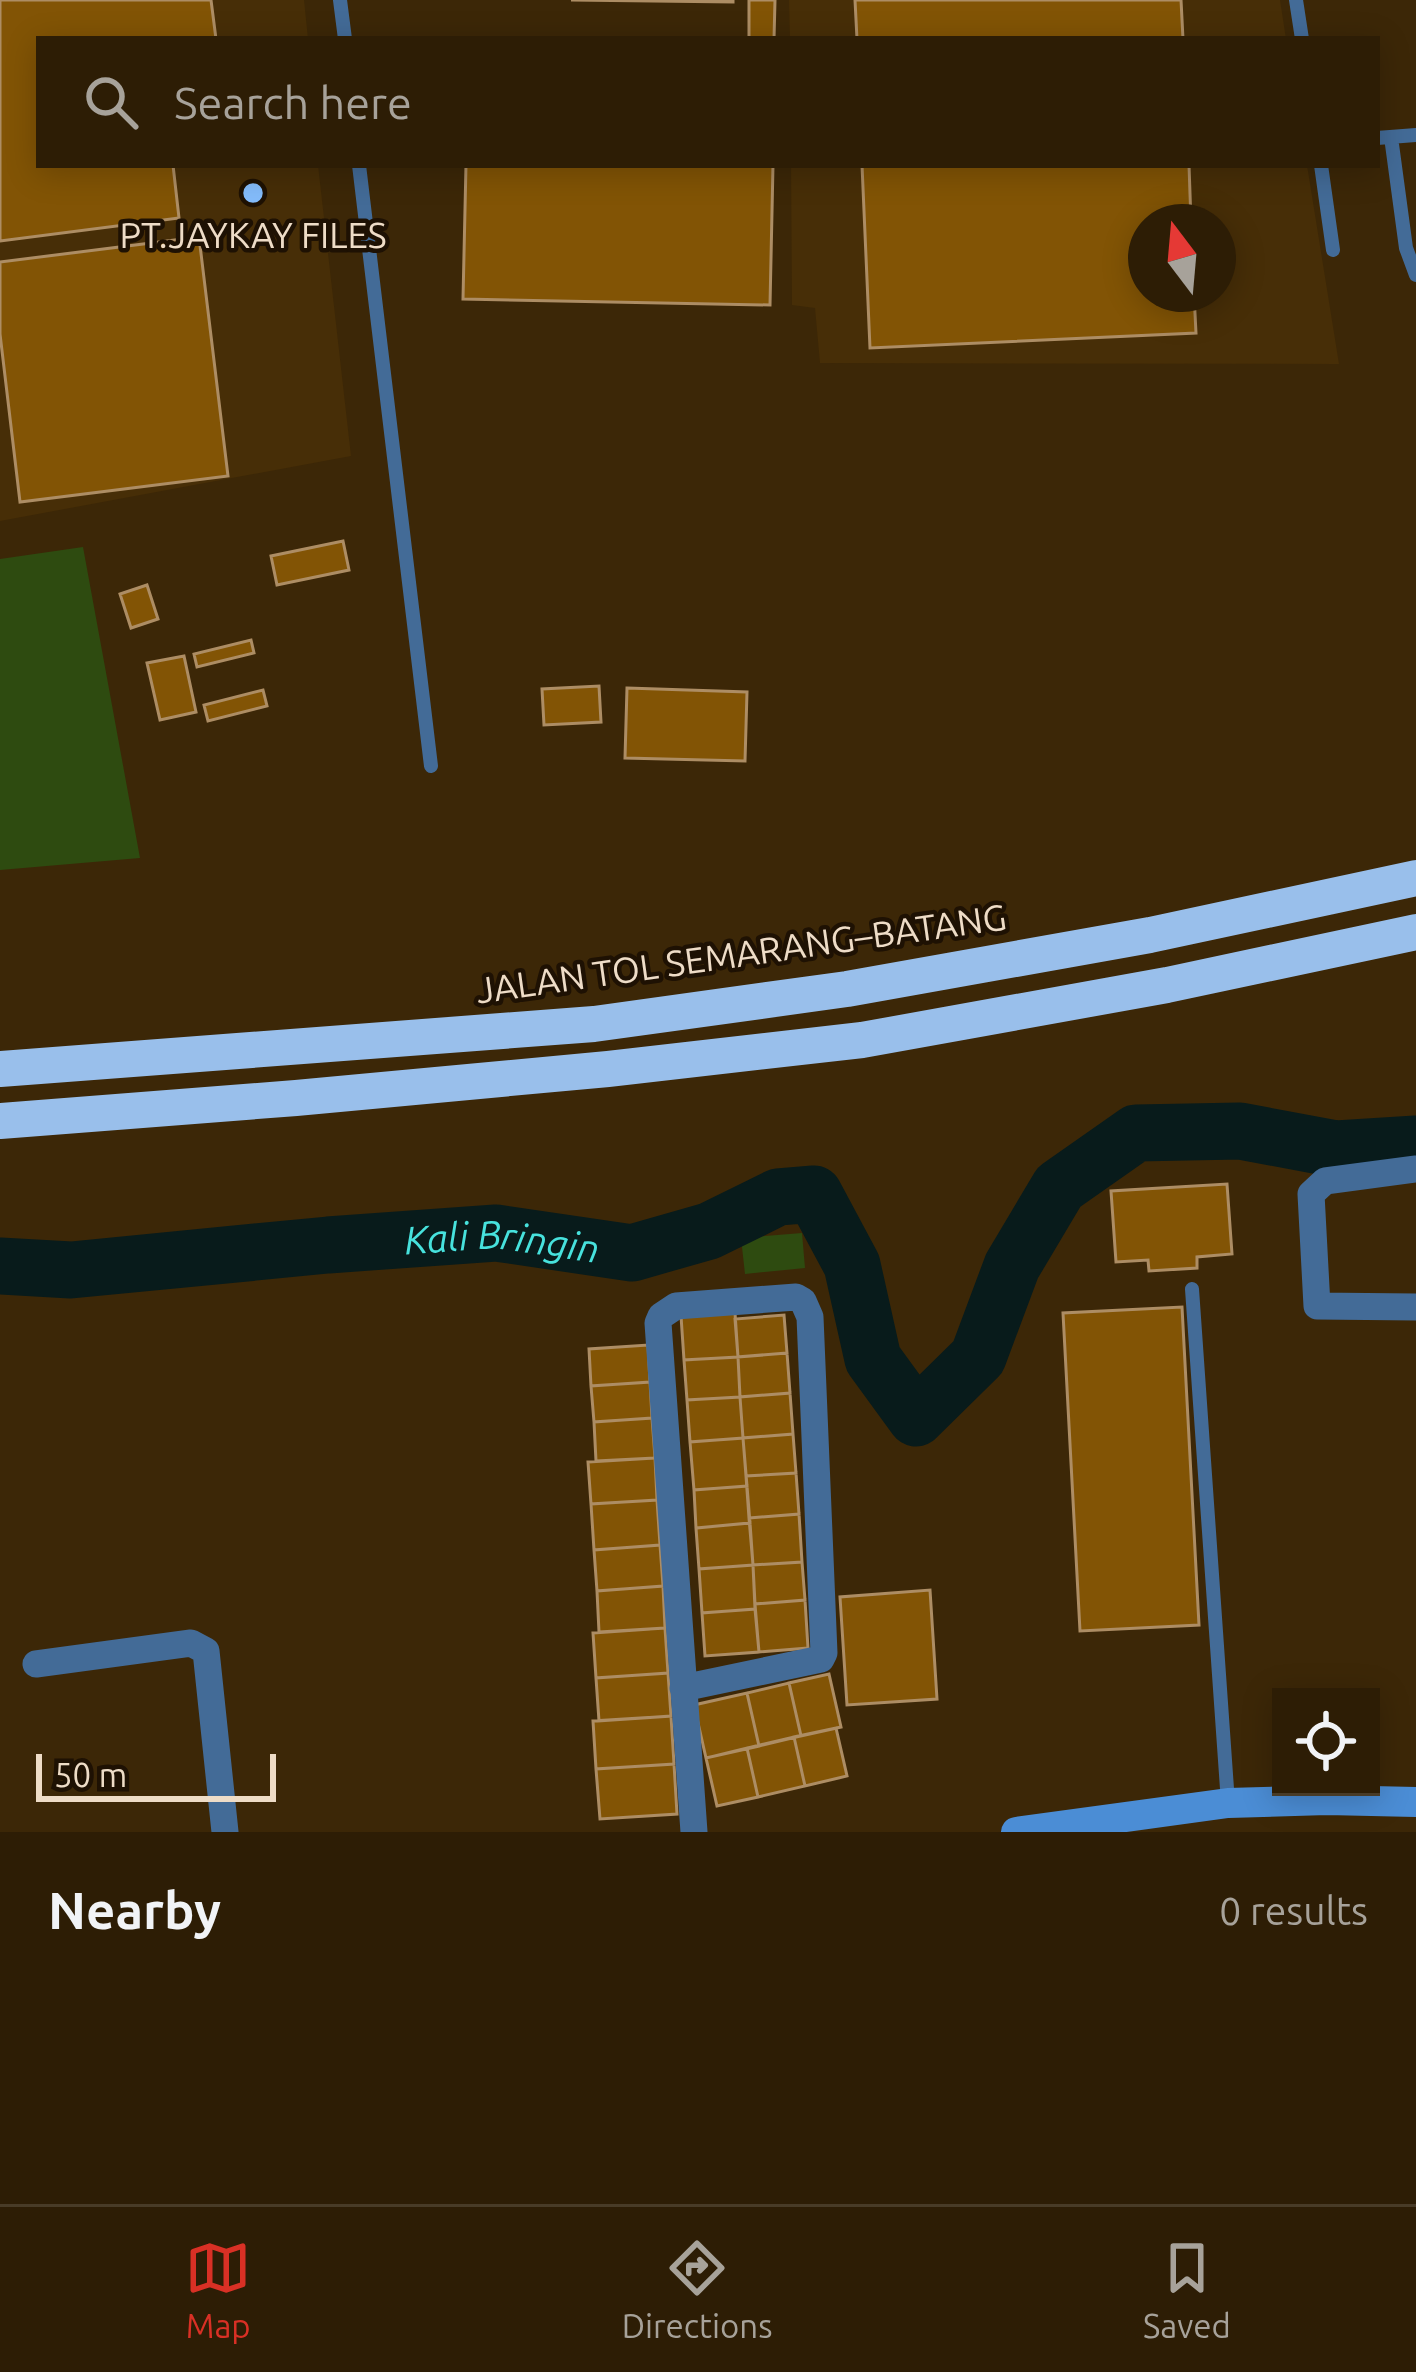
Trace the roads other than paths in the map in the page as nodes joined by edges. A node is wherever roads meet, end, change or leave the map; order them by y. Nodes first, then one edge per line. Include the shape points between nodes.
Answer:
1 (340, 0) edge
2 (1296, 0) edge
3 (344, 36) edge
4 (1302, 36) edge
5 (1416, 135) edge
6 (1384, 138) edge
7 (359, 168) edge
8 (1321, 168) edge
9 (1333, 250) dead end
10 (1416, 275) edge
11 (431, 766) dead end
12 (1416, 878) edge
13 (1416, 932) edge
14 (0, 1070) edge
15 (0, 1121) edge
16 (1416, 1169) edge
17 (1192, 1289) dead end
18 (1416, 1307) edge
19 (36, 1664) dead end
20 (682, 1688) junction
21 (1416, 1802) edge
22 (1228, 1803) junction
23 (224, 1832) edge
24 (694, 1832) edge
25 (1016, 1832) edge

1 - 3 lane
2 - 4 lane
5 - 6 lane
6 - 10 lane
7 - 11 lane
8 - 9 lane
12 - 14 highway, JALAN TOL SEMARANG–BATANG via 847,989 594,1024
13 - 15 highway via 862,1040
16 - 18 street via 1324,1181 1311,1194 1317,1306
17 - 22 lane
19 - 23 street via 191,1642 206,1651
20 - 20 street via 658,1323 676,1306 796,1297 810,1317 824,1653
20 - 24 street
21 - 22 street
22 - 25 street

